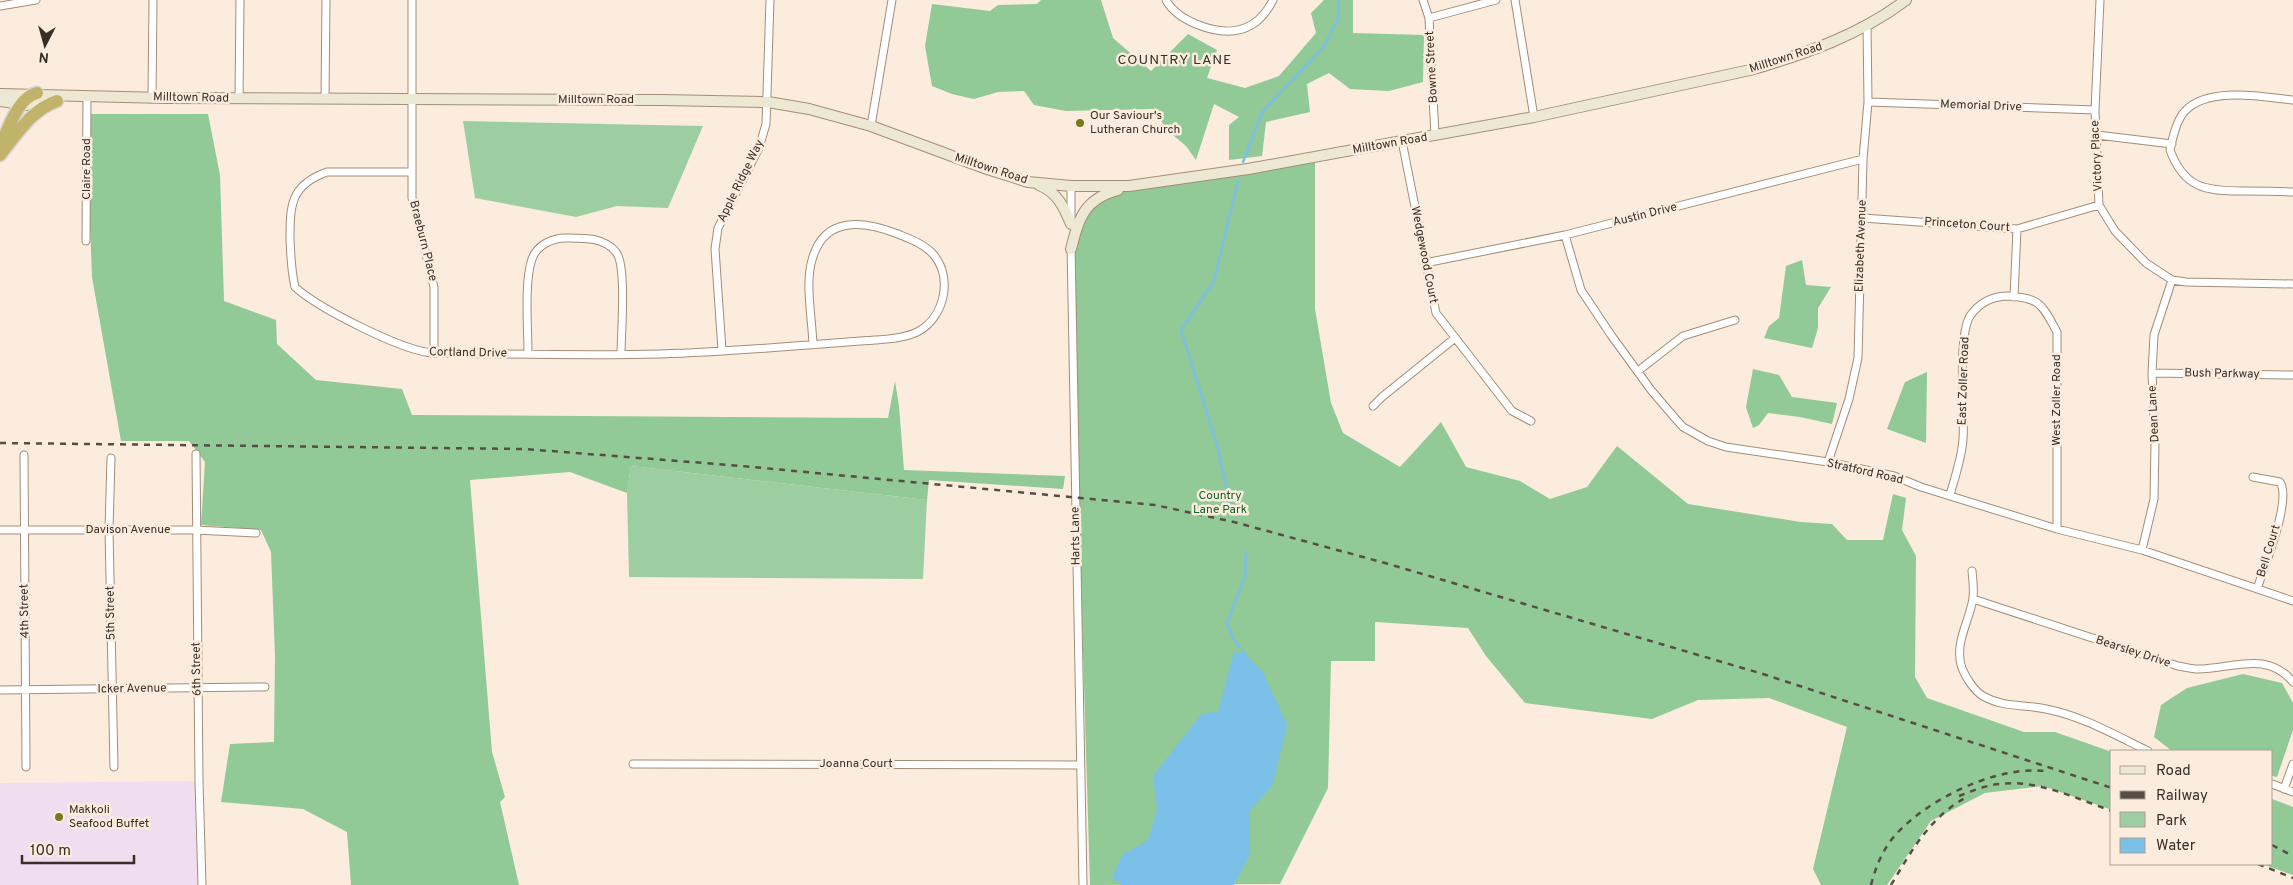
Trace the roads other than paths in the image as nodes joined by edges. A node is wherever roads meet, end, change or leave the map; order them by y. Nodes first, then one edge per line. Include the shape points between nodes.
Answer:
1 (36, 0) edge
2 (153, 0) edge
3 (240, 0) edge
4 (326, 0) edge
5 (412, 0) edge
6 (770, 0) edge
7 (892, 0) edge
8 (1166, 0) edge
9 (1273, 0) edge
10 (1423, 0) edge
11 (1496, 0) edge
12 (1515, 0) edge
13 (1906, 0) edge
14 (2100, 0) edge
15 (0, 6) edge
16 (1429, 18) junction
17 (1867, 25) junction
18 (37, 93) junction
19 (0, 94) edge
20 (87, 97) junction
21 (152, 98) junction
22 (238, 98) junction
23 (324, 98) junction
24 (410, 99) junction
25 (2293, 100) edge
26 (58, 101) junction
27 (0, 102) edge
28 (768, 102) junction
29 (1868, 102) junction
30 (20, 105) junction
31 (2095, 110) junction
32 (1534, 117) junction
33 (871, 126) junction
34 (1435, 135) junction
35 (2097, 135) junction
36 (1402, 142) junction
37 (0, 144) edge
38 (2172, 144) junction
39 (0, 155) edge
40 (1863, 159) junction
41 (410, 172) junction
42 (1028, 182) junction
43 (1071, 186) junction
44 (1129, 186) junction
45 (2293, 192) edge
46 (2099, 205) junction
47 (1862, 218) junction
48 (1071, 224) junction
49 (2018, 229) junction
50 (1565, 235) junction
51 (86, 241) dead end
52 (1071, 249) junction
53 (1425, 263) junction
54 (2172, 280) junction
55 (2293, 284) edge
56 (2014, 296) junction
57 (1734, 320) dead end
58 (1455, 338) junction
59 (813, 344) junction
60 (722, 350) junction
61 (434, 353) junction
62 (528, 354) junction
63 (621, 354) junction
64 (1638, 371) junction
65 (2152, 373) junction
66 (2293, 375) edge
67 (1373, 406) dead end
68 (1530, 421) dead end
69 (196, 454) dead end
70 (24, 455) dead end
71 (111, 458) dead end
72 (1828, 462) junction
73 (2253, 477) dead end
74 (1950, 495) junction
75 (2057, 529) junction
76 (0, 530) edge
77 (24, 530) junction
78 (109, 530) junction
79 (195, 530) junction
80 (256, 534) dead end
81 (2142, 550) junction
82 (1972, 571) dead end
83 (2257, 589) junction
84 (1973, 599) junction
85 (2293, 601) edge
86 (2293, 682) edge
87 (264, 687) dead end
88 (198, 688) junction
89 (112, 689) junction
90 (0, 690) edge
91 (26, 690) junction
92 (2146, 750) edge
93 (633, 764) dead end
94 (2293, 764) edge
95 (1080, 765) junction
96 (26, 767) dead end
97 (114, 767) dead end
98 (2273, 784) edge
99 (2284, 789) junction
100 (2293, 792) edge
101 (202, 885) edge
102 (1083, 885) edge

1 - 15 street
2 - 21 street
3 - 22 street
4 - 23 street
5 - 24 street, Braeburn Place
6 - 28 street, Apple Ridge Way
7 - 33 street
8 - 9 street via 1170,8 1189,21 1226,33 1245,29 1261,19
10 - 16 street, Bowne Street
11 - 16 street
12 - 32 street
13 - 17 street, Milltown Road
14 - 31 street, Victory Place
16 - 34 street, Bowne Street
17 - 29 street, Elizabeth Avenue
17 - 32 street, Milltown Road via 1822,47 1750,70
18 - 19 street, Milltown Road
18 - 20 street, Milltown Road
18 - 30 highway
20 - 21 street, Milltown Road
20 - 26 street, Milltown Road
20 - 51 street, Claire Road
21 - 22 street, Milltown Road
22 - 23 street, Milltown Road
23 - 24 street, Milltown Road
24 - 28 street, Milltown Road
24 - 41 street, Braeburn Place
25 - 38 street via 2228,95 2201,101 2184,111
26 - 30 street, Milltown Road
26 - 39 highway via 30,117
27 - 30 street, Milltown Road
28 - 33 street, Milltown Road
28 - 60 street, Apple Ridge Way via 759,148 718,228 715,249
29 - 31 street, Memorial Drive
29 - 40 street, Elizabeth Avenue
30 - 37 highway
31 - 35 street, Victory Place
32 - 34 street, Milltown Road
33 - 42 street, Milltown Road
34 - 36 street, Milltown Road
35 - 38 street
35 - 46 street, Victory Place
36 - 44 street, Milltown Road
36 - 53 street, Wedgewood Court
38 - 45 street via 2170,150 2180,170 2198,186 2220,191
40 - 47 street, Elizabeth Avenue
40 - 50 street, Austin Drive
41 - 61 street, Braeburn Place via 414,208 434,287
41 - 61 street, Cortland Drive via 327,172 314,176 292,202 291,265 295,287 306,297 400,345
42 - 43 street, Milltown Road
42 - 48 street via 1053,192
43 - 44 street, Milltown Road
43 - 48 street, Harts Lane
44 - 52 street via 1104,193 1088,205 1078,222
46 - 49 street, Princeton Court
46 - 54 street, Victory Place via 2115,231 2146,263
47 - 49 street, Princeton Court
47 - 72 street, Elizabeth Avenue via 1858,358 1849,399
48 - 52 street, Harts Lane
49 - 56 street
50 - 53 street, Austin Drive
50 - 64 street, Stratford Road via 1581,290
52 - 95 street, Harts Lane
53 - 58 street, Wedgewood Court via 1436,314
54 - 55 street, Victory Place
54 - 65 street, Dean Lane via 2154,335
56 - 74 street, East Zoller Road via 1996,296 1982,304 1970,317 1965,334 1963,440
56 - 75 street, West Zoller Road via 2035,300 2047,313 2057,332
57 - 64 street via 1683,336
58 - 67 street
58 - 68 street, Wedgewood Court via 1512,411
59 - 59 street, Cortland Drive via 809,272 817,247 834,230 854,223 876,226 923,245 938,261 944,285 941,307 918,332 895,338
59 - 60 street, Cortland Drive
60 - 63 street, Cortland Drive
61 - 62 street, Cortland Drive
62 - 63 street, Cortland Drive
62 - 63 street via 532,257 550,241 586,238 609,246 620,262
64 - 72 street, Stratford Road via 1683,427 1708,441
65 - 66 street, Bush Parkway
65 - 81 street, Dean Lane via 2156,443 2154,499
69 - 79 street, 6th Street
70 - 77 street, 4th Street
71 - 78 street, 5th Street
72 - 74 street, Stratford Road via 1894,476
73 - 83 street, Bell Court via 2280,482 2284,496
74 - 75 street, Stratford Road
75 - 81 street, Stratford Road
76 - 77 street, Davison Avenue
77 - 78 street, Davison Avenue
77 - 91 street, 4th Street
78 - 79 street, Davison Avenue
78 - 89 street, 5th Street
79 - 80 street, Davison Avenue
79 - 88 street, 6th Street
81 - 83 street, Stratford Road
82 - 84 street
83 - 85 street, Stratford Road
84 - 86 street, Bearsley Drive via 2178,666 2196,669 2256,662 2273,666
84 - 92 street via 1963,629 1961,665 1980,695 2001,705 2046,709 2098,726
87 - 88 street, Icker Avenue
88 - 89 street, Icker Avenue
88 - 101 street, 6th Street
89 - 91 street, Icker Avenue
89 - 97 street, 5th Street
90 - 91 street, Icker Avenue
91 - 96 street, 4th Street
93 - 95 street, Joanna Court
94 - 99 street
95 - 102 street, Harts Lane
98 - 99 street
99 - 100 street

